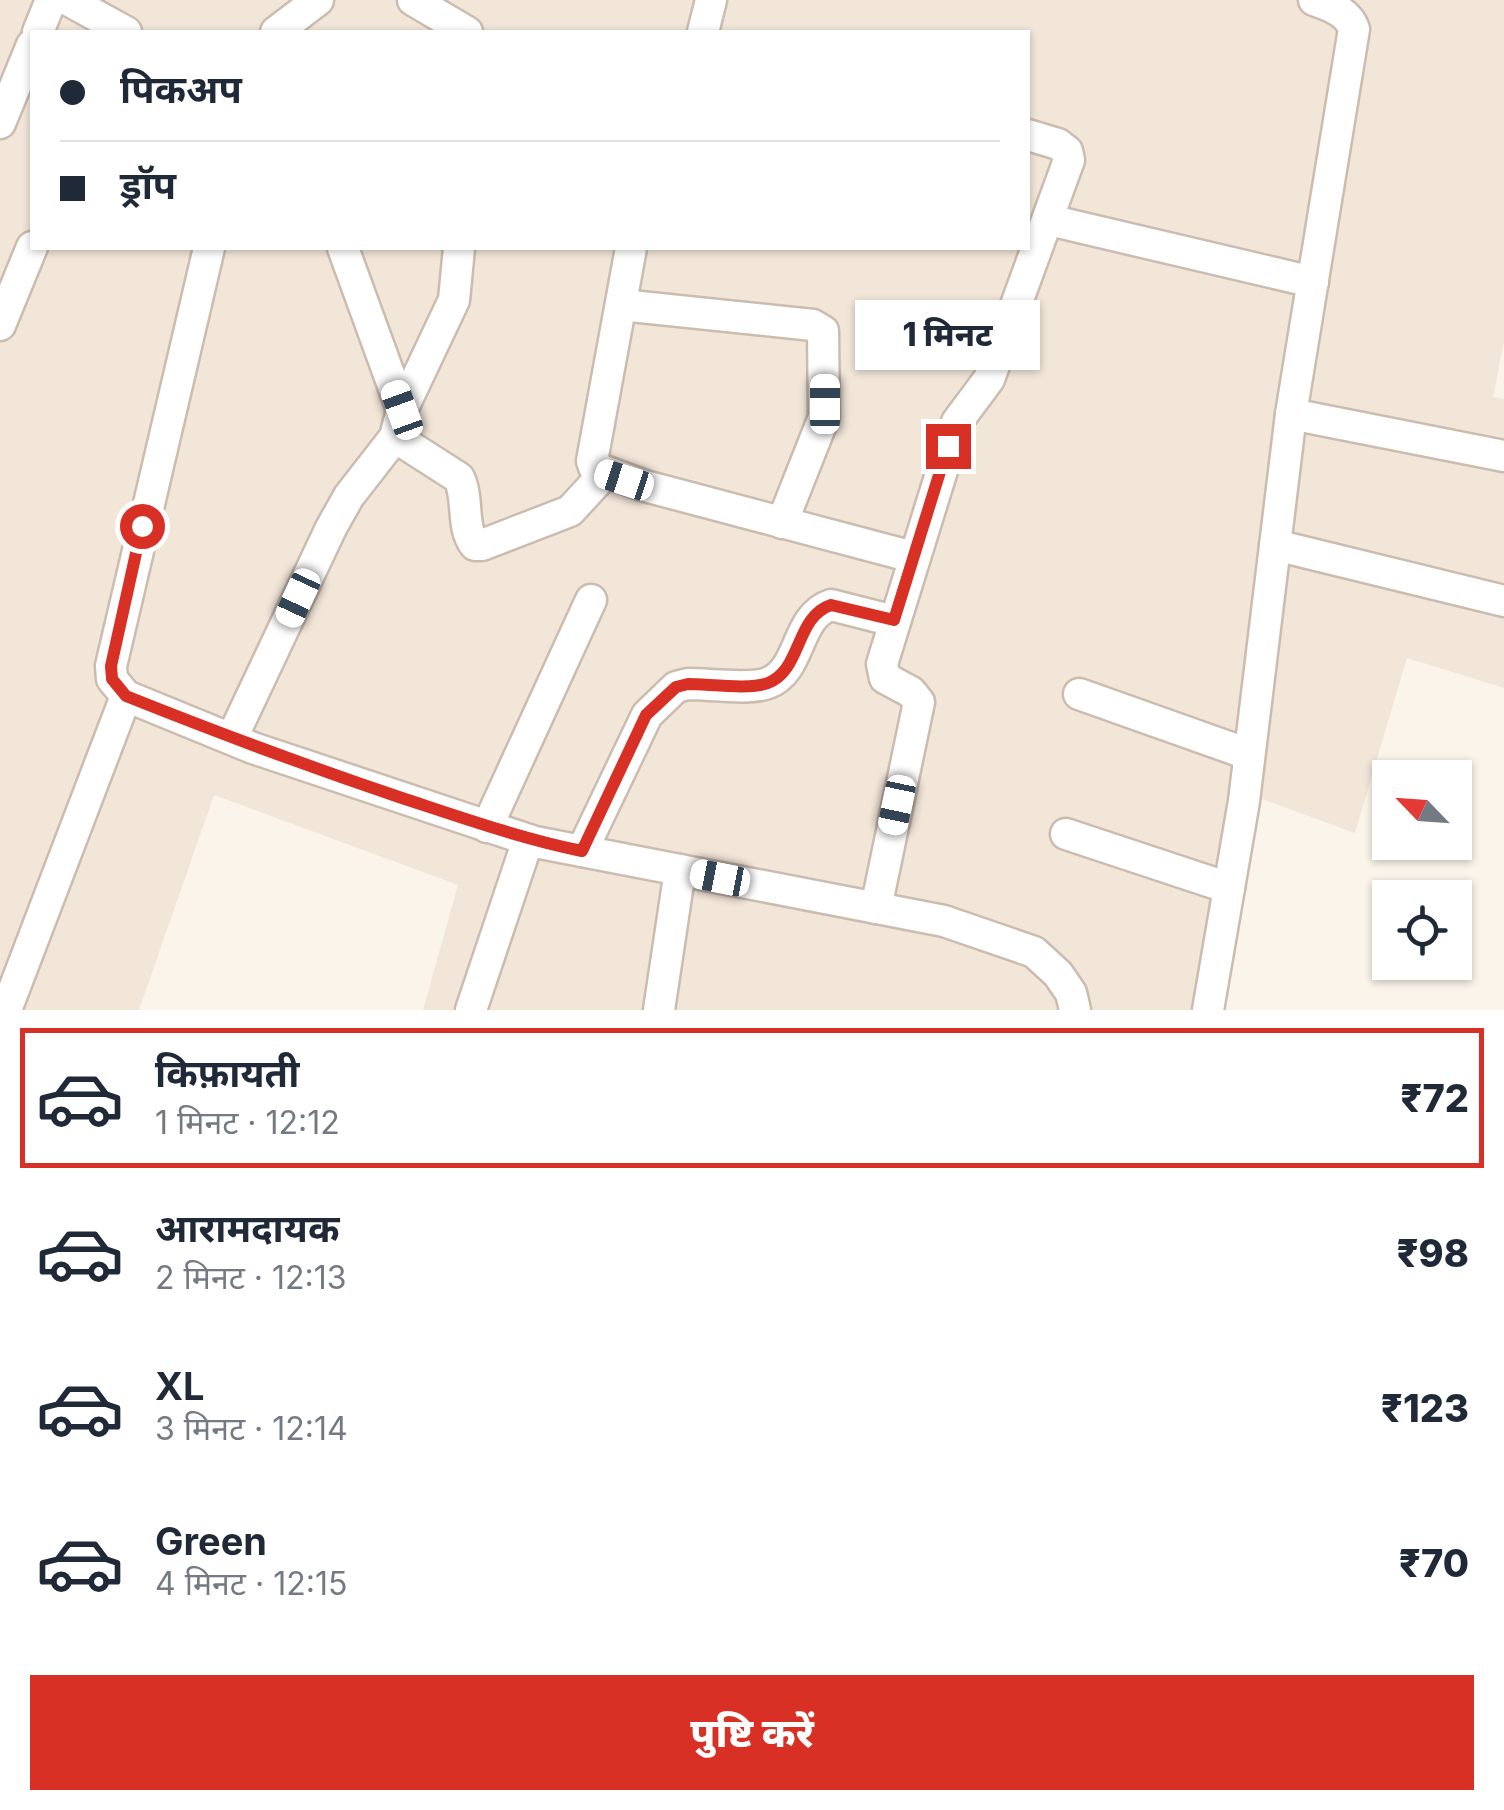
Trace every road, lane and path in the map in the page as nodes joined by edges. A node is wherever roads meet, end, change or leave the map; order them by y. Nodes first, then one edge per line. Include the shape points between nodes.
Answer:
1 (51, 0) edge
2 (68, 0) edge
3 (318, 0) edge
4 (413, 0) edge
5 (711, 0) edge
6 (1314, 0) edge
7 (1355, 10) edge
8 (39, 30) edge
9 (122, 30) edge
10 (279, 30) edge
11 (464, 30) edge
12 (704, 30) edge
13 (30, 49) edge
14 (0, 123) edge
15 (1030, 137) edge
16 (1049, 220) junction
17 (31, 250) edge
18 (209, 250) edge
19 (344, 250) edge
20 (459, 250) edge
21 (631, 250) edge
22 (1312, 282) junction
23 (621, 305) junction
24 (0, 325) edge
25 (1291, 414) junction
26 (399, 423) junction
27 (1504, 456) edge
28 (604, 473) junction
29 (782, 523) junction
30 (1275, 544) junction
31 (913, 557) junction
32 (590, 600) dead end
33 (1504, 600) edge
34 (894, 620) junction
35 (1080, 694) dead end
36 (126, 696) junction
37 (232, 738) junction
38 (1248, 754) junction
39 (487, 826) junction
40 (1066, 834) dead end
41 (528, 840) junction
42 (582, 851) junction
43 (680, 870) junction
44 (1230, 888) junction
45 (876, 908) junction
46 (6, 1010) edge
47 (471, 1010) edge
48 (659, 1010) edge
49 (1075, 1010) edge
50 (1208, 1010) edge

1 - 8 street
2 - 9 street
3 - 10 street
4 - 11 street
5 - 12 street
6 - 7 street
7 - 22 street
13 - 14 street
15 - 16 street via 1058,144 1069,155
16 - 22 street
16 - 31 street via 989,379 957,422
17 - 24 street
18 - 36 street via 111,666
19 - 26 street
20 - 26 street via 454,300
21 - 23 street
22 - 25 street
23 - 28 street via 592,461
23 - 29 street via 823,331 822,424
25 - 27 street
25 - 30 street
26 - 28 street via 459,478 470,538 478,545 570,511
26 - 37 street via 331,528
28 - 29 street
29 - 31 street
30 - 33 street
30 - 38 street
31 - 34 street
32 - 39 street
34 - 42 street via 831,605 815,613 785,669 768,683 676,687 646,715
34 - 45 street via 882,673 918,702
35 - 38 street
36 - 37 street
36 - 46 street
37 - 39 street
38 - 44 street
39 - 41 street
40 - 44 street
41 - 42 street
41 - 47 street
42 - 43 street
43 - 45 street
43 - 48 street
44 - 50 street
45 - 49 street via 944,921 1034,952 1064,984

